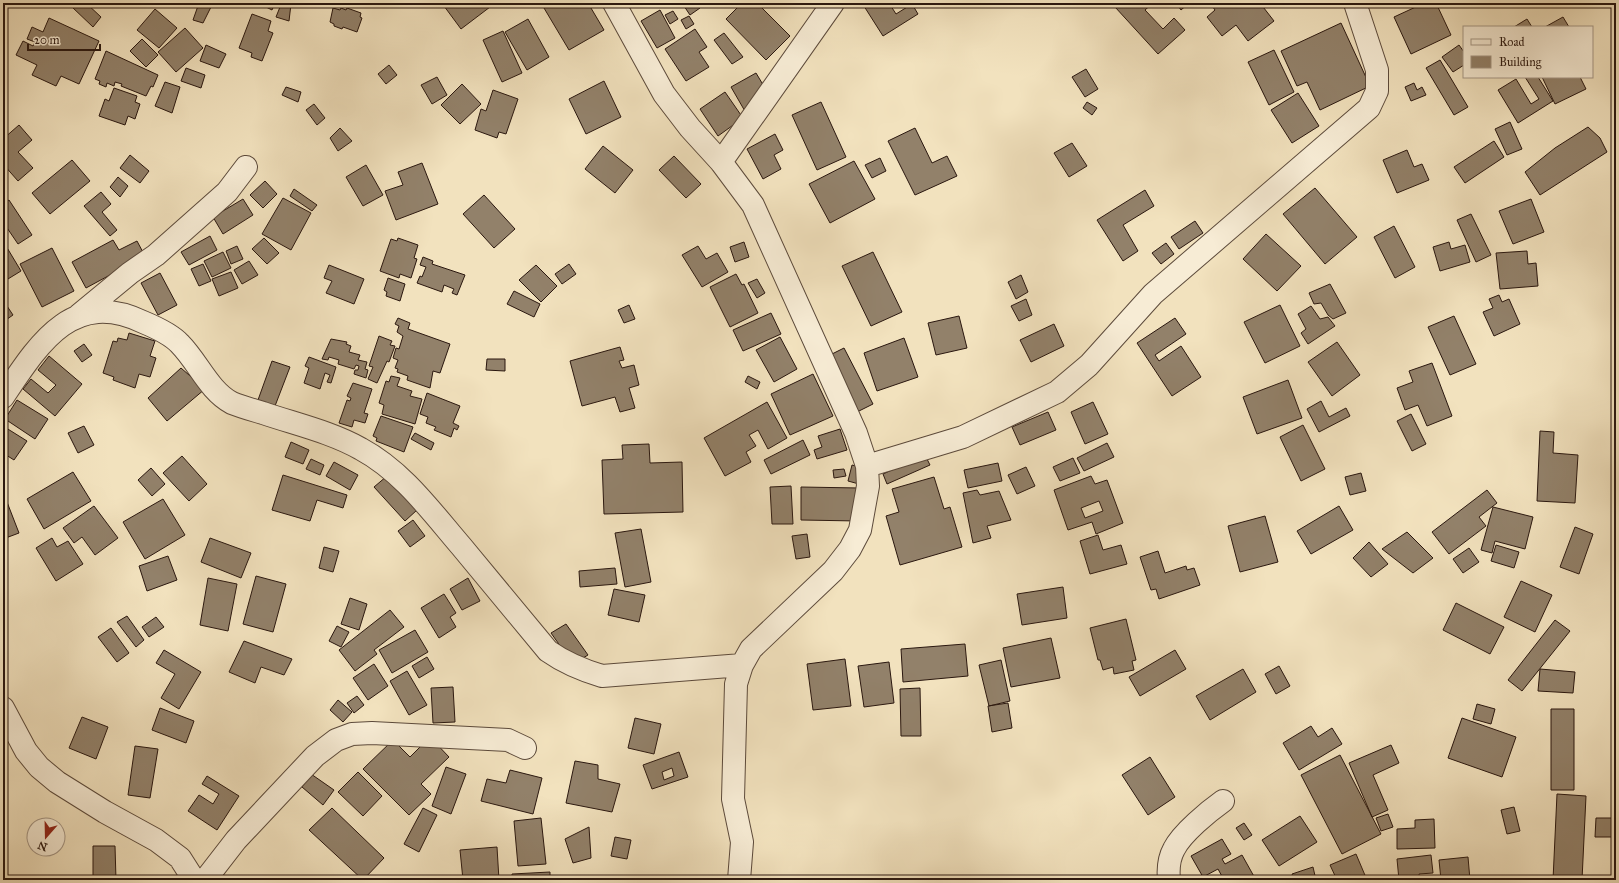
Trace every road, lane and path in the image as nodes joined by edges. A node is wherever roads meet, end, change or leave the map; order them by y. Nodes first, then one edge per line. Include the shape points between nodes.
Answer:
1 (614, 3) edge
2 (833, 3) edge
3 (1355, 3) edge
4 (721, 162) junction
5 (246, 166) dead end
6 (79, 315) junction
7 (3, 397) edge
8 (868, 466) junction
9 (742, 664) junction
10 (3, 708) edge
11 (525, 748) dead end
12 (1223, 800) dead end
13 (194, 880) edge
14 (205, 880) edge
15 (739, 880) edge
16 (1169, 880) edge

1 - 4 street via 664,94
2 - 4 street
3 - 8 street via 1377,70 1376,91 1369,108 1153,294 1089,365 1057,392 963,437
4 - 8 street via 753,205 856,433
5 - 6 street via 227,192 156,255
6 - 7 street via 55,331 28,361
6 - 9 street via 125,313 153,326 179,343 224,398 362,449 416,493 548,651 564,662 602,676
8 - 9 street via 868,486 860,530 850,549 833,572 751,649
9 - 15 street via 736,684 733,769 733,799 742,842
10 - 13 street via 26,751 38,767 87,801 156,840 180,858
11 - 14 street via 508,740 372,733 352,734 336,740 315,756 236,840
12 - 16 street via 1208,811 1174,849 1168,868

